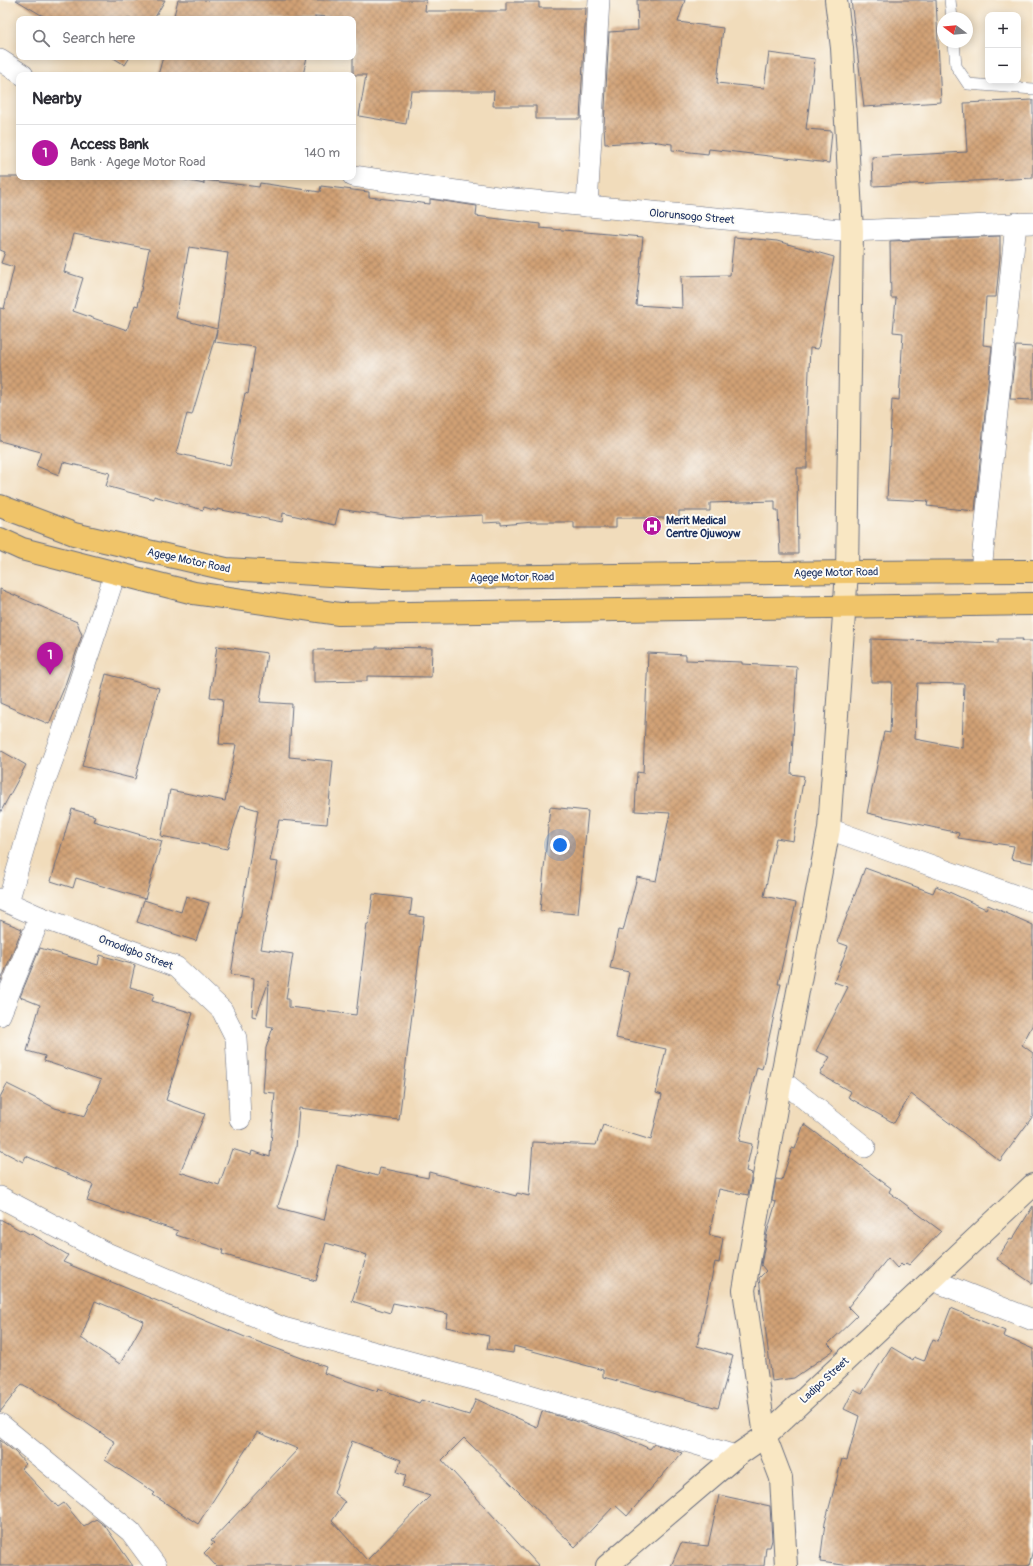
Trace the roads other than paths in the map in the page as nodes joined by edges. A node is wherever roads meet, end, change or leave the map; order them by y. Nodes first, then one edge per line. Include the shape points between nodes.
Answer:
1 (594, 0) edge
2 (836, 0) edge
3 (950, 0) edge
4 (951, 12) edge
5 (954, 48) edge
6 (0, 60) edge
7 (19, 72) edge
8 (1033, 89) edge
9 (356, 176) edge
10 (587, 206) junction
11 (1025, 223) edge
12 (852, 231) junction
13 (0, 506) edge
14 (0, 539) edge
15 (981, 571) junction
16 (1033, 571) edge
17 (847, 572) junction
18 (115, 574) junction
19 (1033, 604) edge
20 (845, 606) junction
21 (829, 829) junction
22 (4, 901) edge
23 (1033, 902) edge
24 (40, 917) junction
25 (0, 1016) edge
26 (781, 1080) junction
27 (240, 1119) dead end
28 (865, 1147) dead end
29 (1033, 1185) edge
30 (0, 1198) edge
31 (932, 1280) junction
32 (1033, 1320) edge
33 (0, 1424) edge
34 (764, 1436) junction
35 (736, 1456) junction
36 (156, 1566) edge
37 (607, 1566) edge
38 (786, 1566) edge

1 - 10 street
2 - 12 street via 842,48
3 - 4 lane
5 - 8 lane via 956,66 968,84
6 - 7 street
9 - 10 street, Olorunsogo Street via 504,198
10 - 12 street, Olorunsogo Street
11 - 12 street, Olorunsogo Street
11 - 15 street
12 - 17 street
13 - 17 highway, Agege Motor Road via 74,534 226,570 383,578
14 - 18 highway via 22,549
15 - 16 highway, Agege Motor Road
15 - 17 highway, Agege Motor Road
17 - 20 street
18 - 20 highway via 194,593 339,614
18 - 22 street
19 - 20 highway
20 - 21 street
21 - 23 street
21 - 26 street
22 - 24 street, Omodigbo Street
24 - 25 street
24 - 27 street, Omodigbo Street via 176,967 222,1010 236,1038
26 - 28 street
26 - 34 street via 744,1290
29 - 31 street, Ladipo Street
30 - 35 street via 104,1252 283,1328 492,1384
31 - 32 street
31 - 34 street, Ladipo Street
33 - 36 street via 131,1532
34 - 35 street, Ladipo Street
34 - 38 street via 782,1478
35 - 37 street, Ladipo Street

